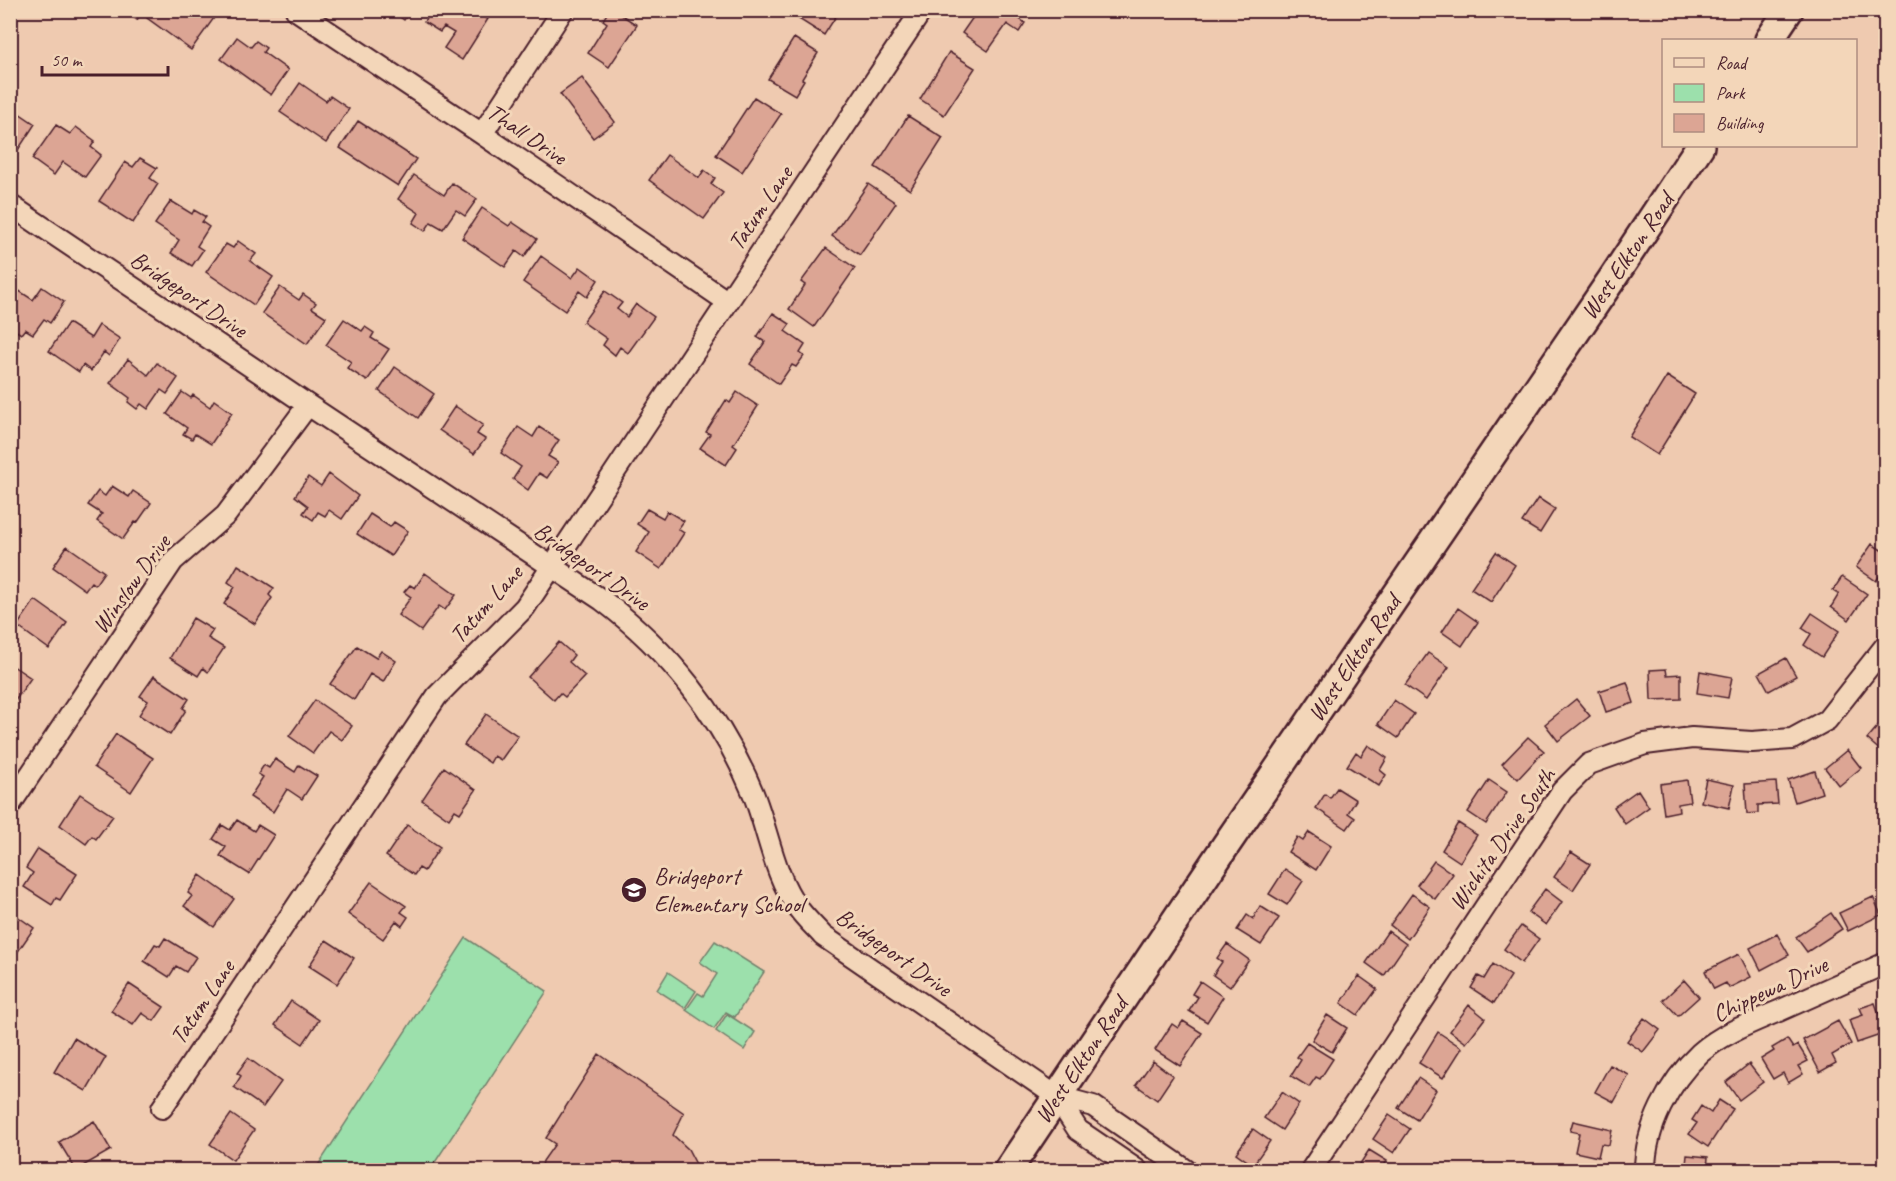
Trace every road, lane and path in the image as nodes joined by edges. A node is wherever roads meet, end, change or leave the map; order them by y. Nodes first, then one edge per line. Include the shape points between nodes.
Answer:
1 (296, 10) edge
2 (563, 10) edge
3 (922, 10) edge
4 (1789, 10) edge
5 (1770, 39) edge
6 (482, 134) junction
7 (1699, 147) edge
8 (10, 205) edge
9 (728, 302) junction
10 (308, 405) junction
11 (552, 566) junction
12 (1886, 645) edge
13 (10, 805) edge
14 (1886, 963) edge
15 (1056, 1096) junction
16 (162, 1108) dead end
17 (1008, 1170) edge
18 (1137, 1170) edge
19 (1186, 1170) edge
20 (1311, 1170) edge
21 (1645, 1170) edge

1 - 6 street, Thall Drive
2 - 6 street
3 - 9 street, Tatum Lane
4 - 5 street
6 - 9 street, Thall Drive
7 - 15 street, West Elkton Road
8 - 10 street, Bridgeport Drive
9 - 11 street, Tatum Lane
10 - 11 street, Bridgeport Drive
10 - 13 street, Winslow Drive via 226,515 173,561
11 - 15 street, Bridgeport Drive via 634,624 703,702 729,742 753,794 780,873 797,907 823,936
11 - 16 street, Tatum Lane via 525,607 437,696
12 - 20 street, Wichita Drive South via 1827,720 1792,739 1752,742 1692,738 1645,744 1589,764 1562,791
14 - 21 street, Chippewa Drive via 1731,1032 1701,1053 1677,1077 1663,1105 1651,1131
15 - 17 street, West Elkton Road
15 - 18 street via 1078,1130
15 - 19 street via 1093,1106

